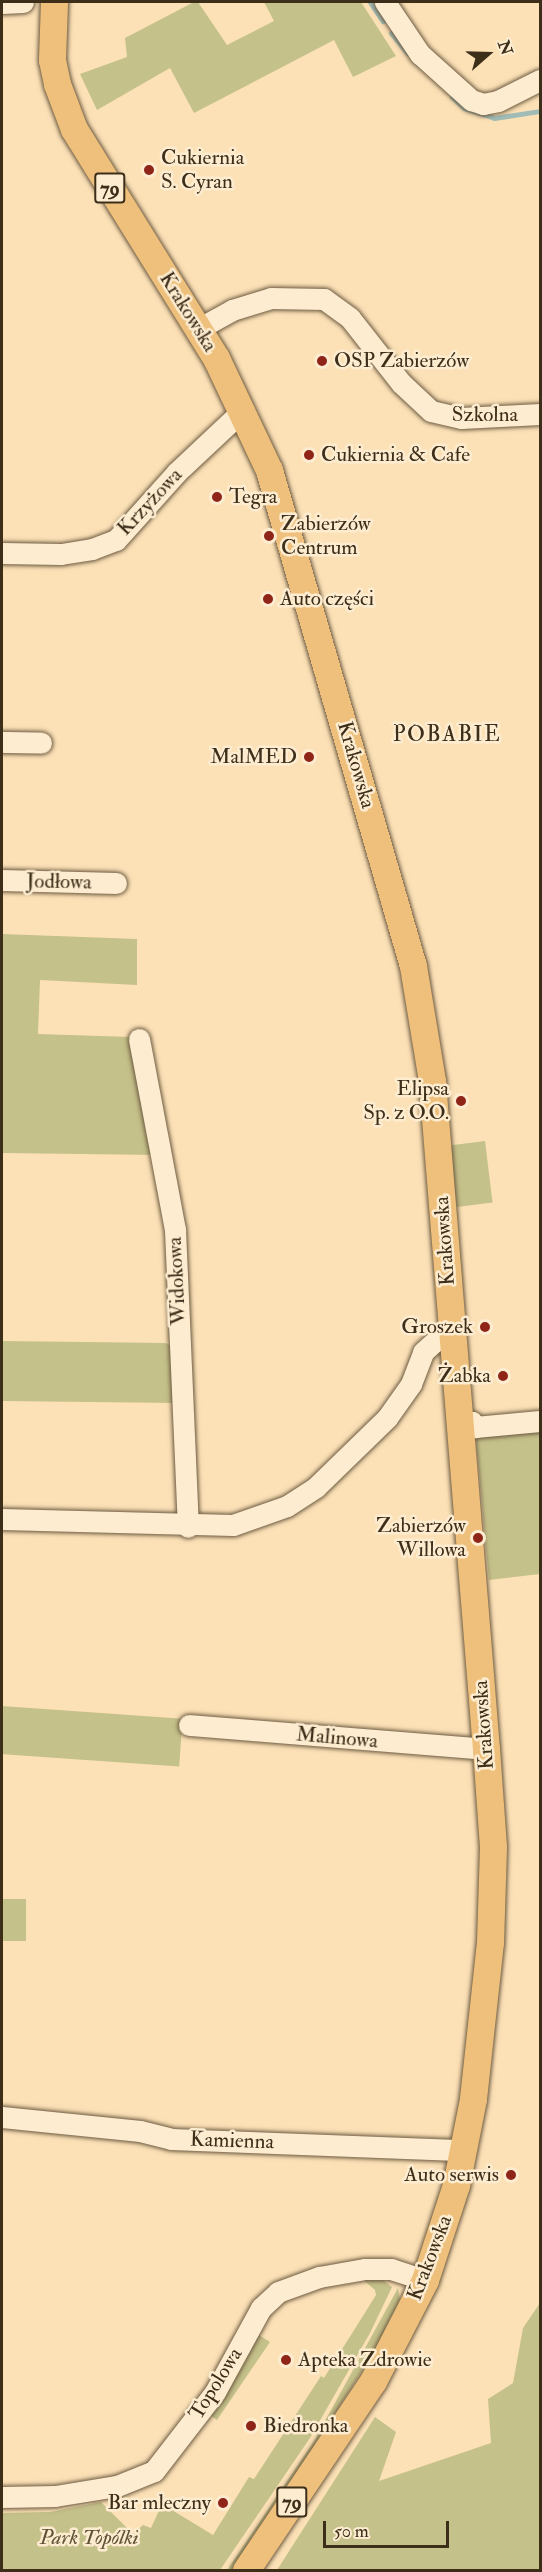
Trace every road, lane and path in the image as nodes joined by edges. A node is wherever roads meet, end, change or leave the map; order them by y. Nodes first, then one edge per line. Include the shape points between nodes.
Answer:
1 (23, 2) edge
2 (54, 2) edge
3 (385, 2) edge
4 (2, 3) edge
5 (540, 80) edge
6 (198, 328) junction
7 (243, 410) junction
8 (540, 414) edge
9 (2, 553) edge
10 (2, 742) edge
11 (41, 743) dead end
12 (2, 880) edge
13 (116, 883) dead end
14 (139, 1038) dead end
15 (453, 1334) junction
16 (540, 1421) edge
17 (460, 1423) junction
18 (2, 1520) edge
19 (188, 1527) junction
20 (189, 1725) dead end
21 (486, 1749) junction
22 (2, 2116) edge
23 (464, 2150) junction
24 (425, 2280) junction
25 (2, 2497) edge
26 (246, 2571) edge

1 - 4 street
2 - 6 main road, Krakowska / 79 via 52,60 64,106
3 - 5 street via 420,54 471,100 483,104 498,101
6 - 7 main road, Krakowska / 79
6 - 8 street, Szkolna via 232,310 271,298 324,299 350,318 401,383 431,411 461,418
7 - 9 street, Krzyżowa via 177,472 116,540 61,554
7 - 15 main road, Krakowska / 79 via 276,490 413,966 429,1047
10 - 11 street
12 - 13 street, Jodłowa
14 - 19 street, Widokowa via 175,1230
15 - 17 main road, Krakowska / 79
15 - 19 street via 442,1335 428,1346 411,1384 387,1418 316,1487 287,1506 256,1519 233,1525
16 - 17 street via 475,1427 472,1422
17 - 21 main road, Krakowska / 79
18 - 19 street
20 - 21 street, Malinowa
21 - 23 main road, Krakowska / 79 via 493,1847 490,1942
22 - 23 street, Kamienna via 140,2131 171,2139
23 - 24 main road, Krakowska / 79
24 - 25 street, Topolowa via 391,2269 365,2269 319,2277 278,2292 261,2308 215,2392 154,2471 117,2486 55,2496
24 - 26 main road, Krakowska / 79 via 373,2381

